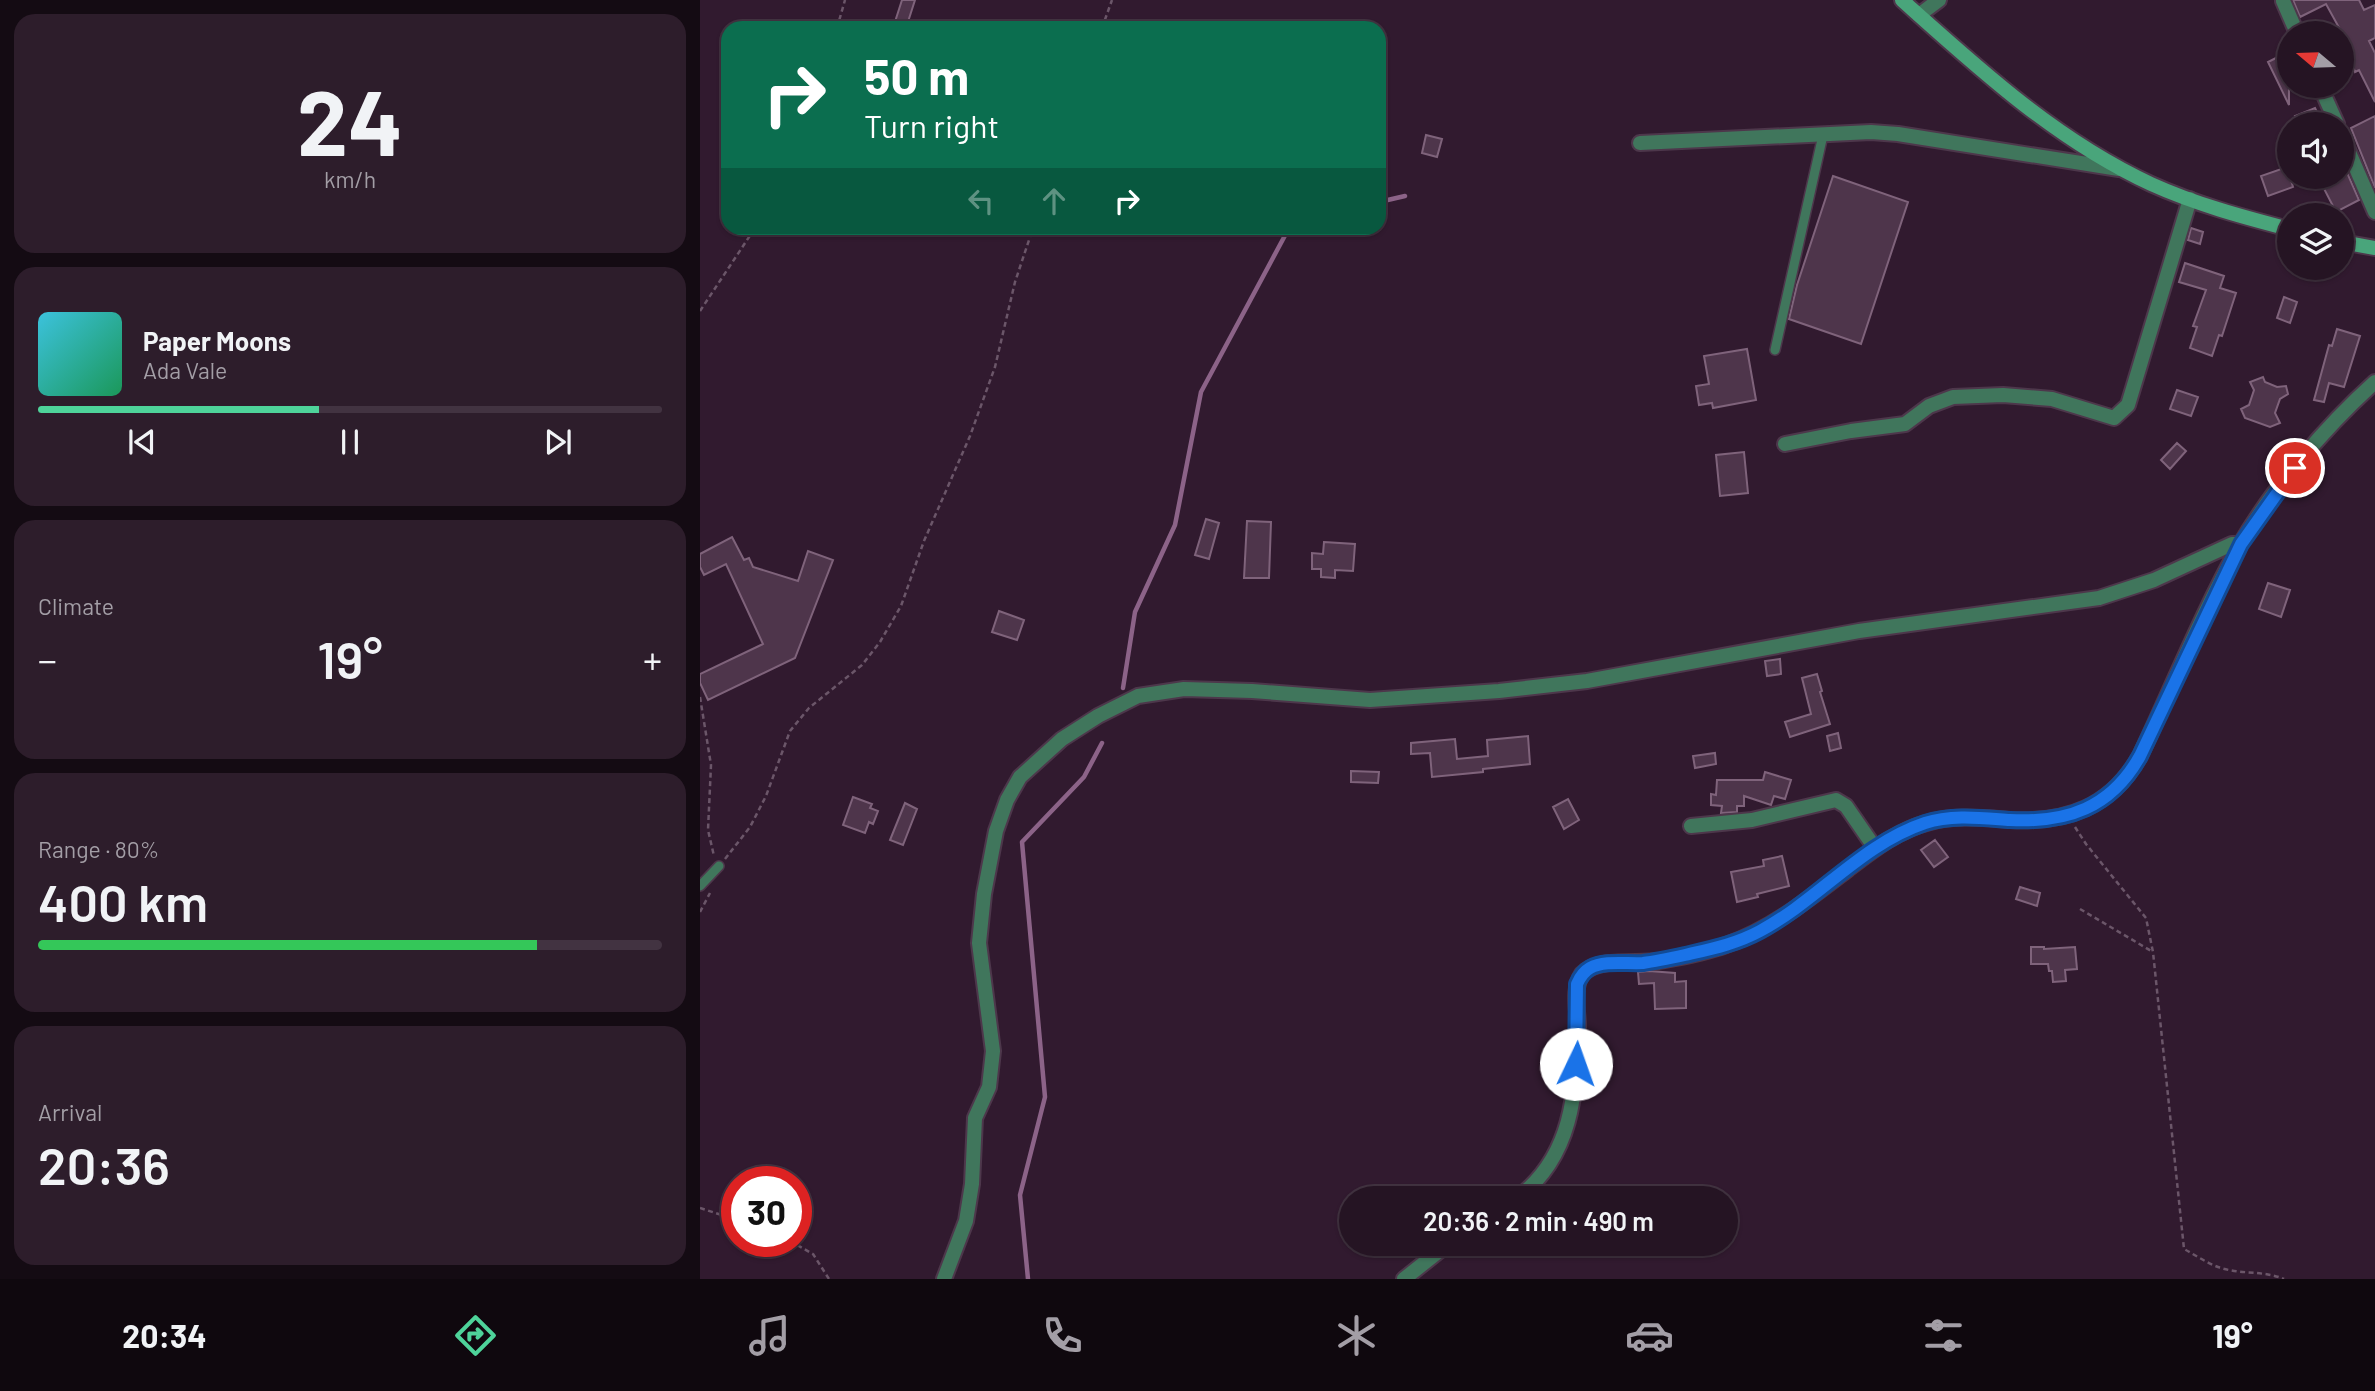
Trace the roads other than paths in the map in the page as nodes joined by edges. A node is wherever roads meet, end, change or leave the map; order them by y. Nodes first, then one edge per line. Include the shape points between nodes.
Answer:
1 (1902, 0) edge
2 (1939, 0) edge
3 (2283, 1) edge
4 (1919, 15) junction
5 (2292, 21) edge
6 (1823, 135) junction
7 (1640, 143) dead end
8 (2354, 164) edge
9 (2124, 170) junction
10 (2190, 199) junction
11 (2375, 212) edge
12 (2277, 225) edge
13 (2354, 244) edge
14 (2375, 248) edge
15 (1775, 350) dead end
16 (2375, 382) edge
17 (1785, 444) dead end
18 (2241, 544) junction
19 (1691, 826) dead end
20 (1875, 848) junction
21 (719, 866) road end
22 (700, 886) edge
23 (1530, 1186) edge
24 (1433, 1256) edge
25 (944, 1279) edge
26 (1404, 1279) edge

1 - 4 street
2 - 4 street
3 - 5 street
4 - 9 street via 2046,122
6 - 7 street
6 - 9 street via 1898,134
6 - 15 lane
8 - 11 street
9 - 10 street
10 - 12 street
10 - 17 street via 2129,405 2122,414 2114,418 2052,399 1953,397 1929,406 1905,424
13 - 14 street
16 - 18 street via 2305,456
18 - 20 street via 2129,774 2113,792 2067,815 1937,820 1903,831
18 - 25 street via 2139,586 2099,597 1859,631 1587,681 1370,700 1184,689 1139,696 1098,716 1062,739 1020,777 996,831 979,943 993,1051 989,1087 975,1118 966,1221
19 - 20 street via 1752,820 1836,800 1846,806
20 - 23 street via 1809,898 1737,941 1661,960 1598,965 1582,974 1576,990 1576,1058 1569,1123 1553,1160
21 - 22 lane
24 - 26 street

